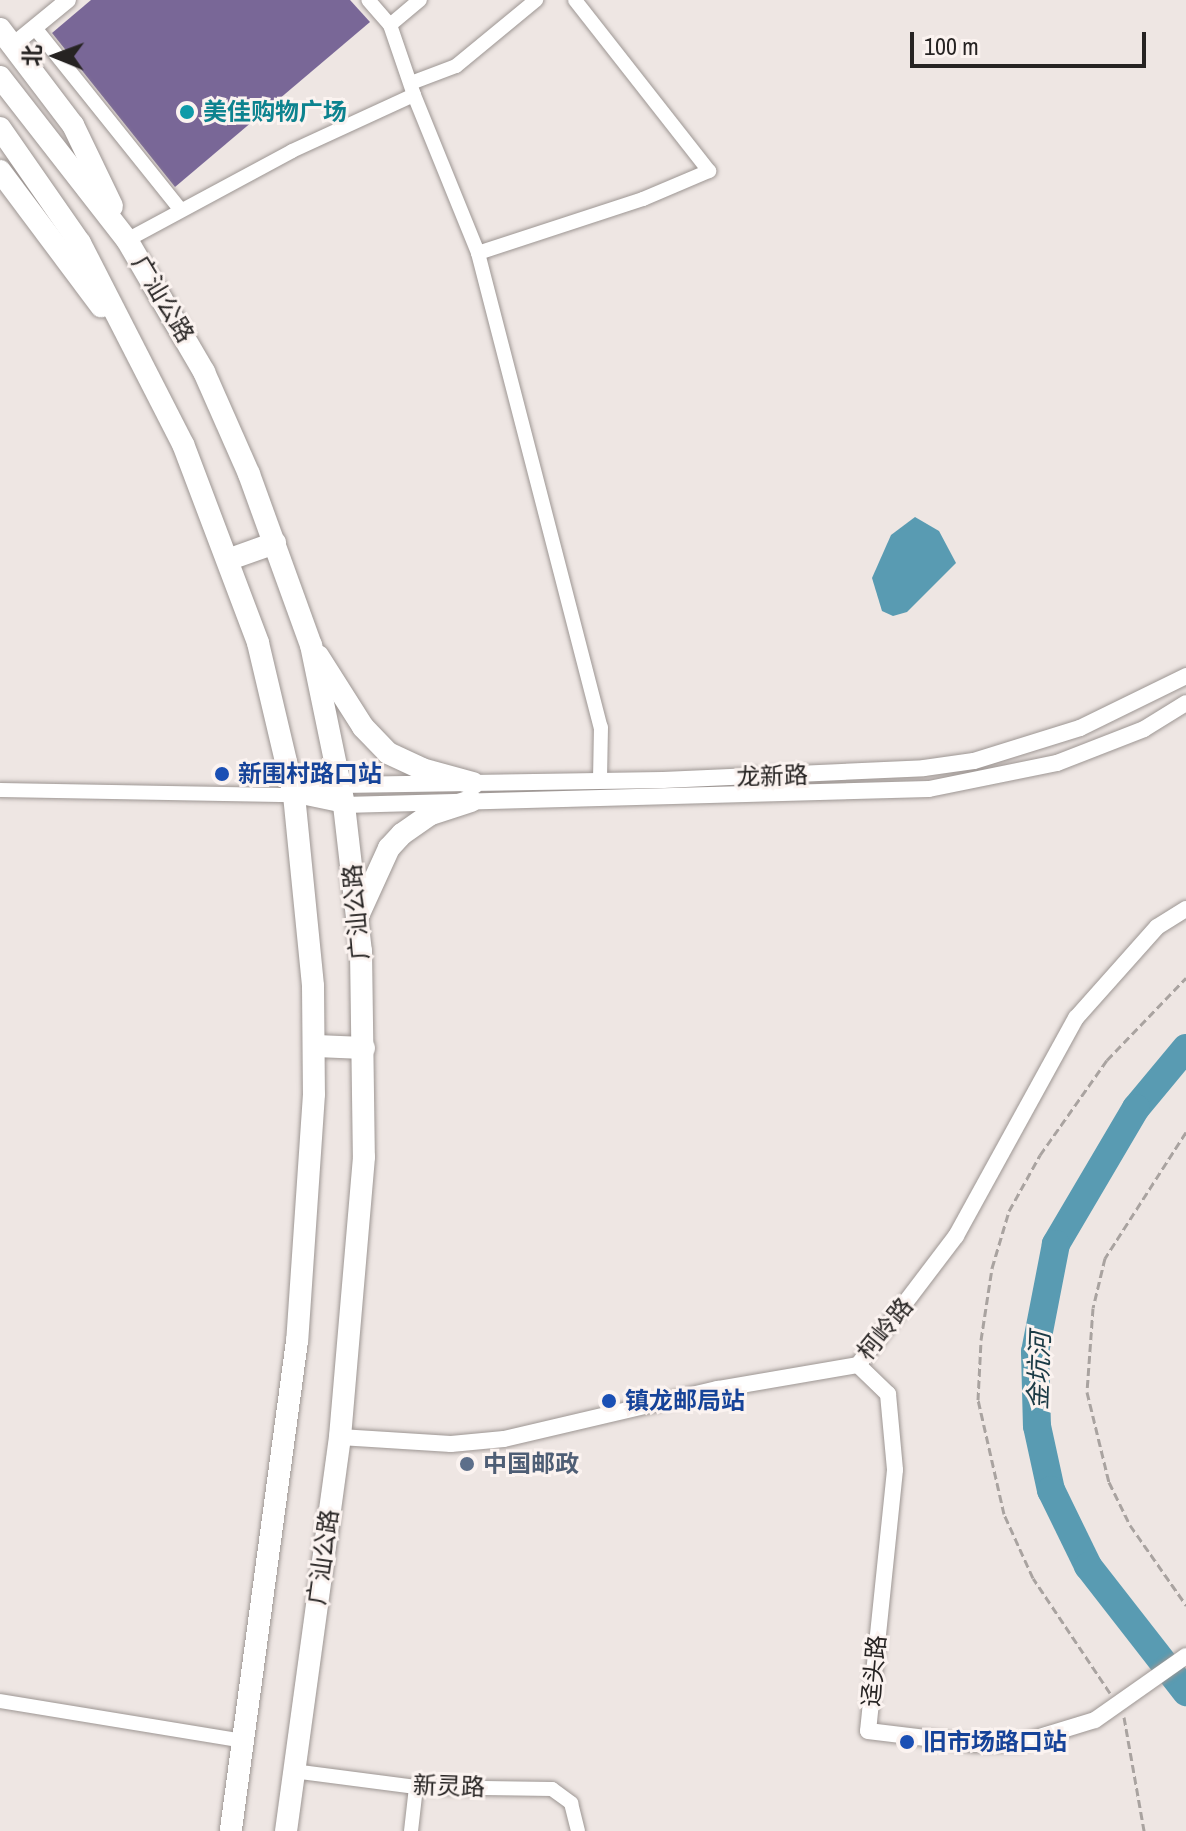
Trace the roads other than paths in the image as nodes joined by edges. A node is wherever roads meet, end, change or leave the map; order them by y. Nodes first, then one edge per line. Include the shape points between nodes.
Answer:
1 (68, 0) edge
2 (368, 0) edge
3 (420, 0) edge
4 (536, 0) edge
5 (575, 0) edge
6 (390, 25) junction
7 (35, 28) junction
8 (6, 37) edge
9 (0, 77) edge
10 (412, 89) junction
11 (0, 128) edge
12 (0, 171) edge
13 (180, 209) junction
14 (127, 240) junction
15 (478, 253) junction
16 (138, 355) junction
17 (275, 543) junction
18 (230, 559) junction
19 (311, 645) junction
20 (1186, 676) edge
21 (1186, 703) edge
22 (600, 781) junction
23 (0, 790) edge
24 (472, 792) junction
25 (294, 795) junction
26 (342, 795) junction
27 (1186, 909) edge
28 (358, 917) junction
29 (316, 1046) junction
30 (364, 1048) junction
31 (858, 1365) junction
32 (340, 1437) junction
33 (1186, 1656) edge
34 (0, 1701) edge
35 (244, 1741) junction
36 (293, 1771) junction
37 (416, 1787) junction
38 (231, 1831) edge
39 (286, 1831) edge
40 (411, 1831) edge
41 (578, 1831) edge

1 - 7 street
2 - 6 street
3 - 6 street
4 - 10 street via 456,66
5 - 15 street via 709,171 643,199
6 - 10 street
7 - 8 street
7 - 13 street
8 - 14 highway via 73,125
9 - 14 highway, 广汕公路
10 - 13 street
10 - 15 street
11 - 16 highway, 广汕公路 via 80,243
12 - 16 highway
13 - 14 street
14 - 17 highway, 广汕公路 via 204,372
15 - 22 street via 601,727
16 - 18 highway, 广汕公路 via 177,431
17 - 18 highway
17 - 19 highway, 广汕公路
18 - 25 highway, 广汕公路 via 274,703
19 - 24 highway via 373,740 403,762
19 - 26 highway, 广汕公路
20 - 22 street, 龙新路 via 1080,728 974,761 857,773
21 - 24 street, 龙新路 via 1093,751 1012,776 957,785 845,793
22 - 24 street, 龙新路
23 - 25 street
24 - 26 street, 龙新路
24 - 28 highway via 431,814 389,848
25 - 26 street, 龙新路
25 - 29 highway, 广汕公路
26 - 28 highway, 广汕公路
27 - 31 street, 柯岭路 via 1157,927 1076,1018 956,1236
28 - 30 highway, 广汕公路
29 - 30 highway
29 - 35 highway, 广汕公路 via 297,1341
30 - 32 highway, 广汕公路 via 359,1237
31 - 32 street, 柯岭路 via 718,1389 504,1439 451,1444
31 - 33 street, 迳头路 via 888,1394 895,1470 868,1731 975,1744 1020,1743 1076,1729
32 - 36 highway, 广汕公路
34 - 35 street
35 - 38 highway, 广汕公路
36 - 37 street, 新灵路
36 - 39 highway, 广汕公路
37 - 40 street
37 - 41 street, 新灵路 via 552,1789 571,1803

